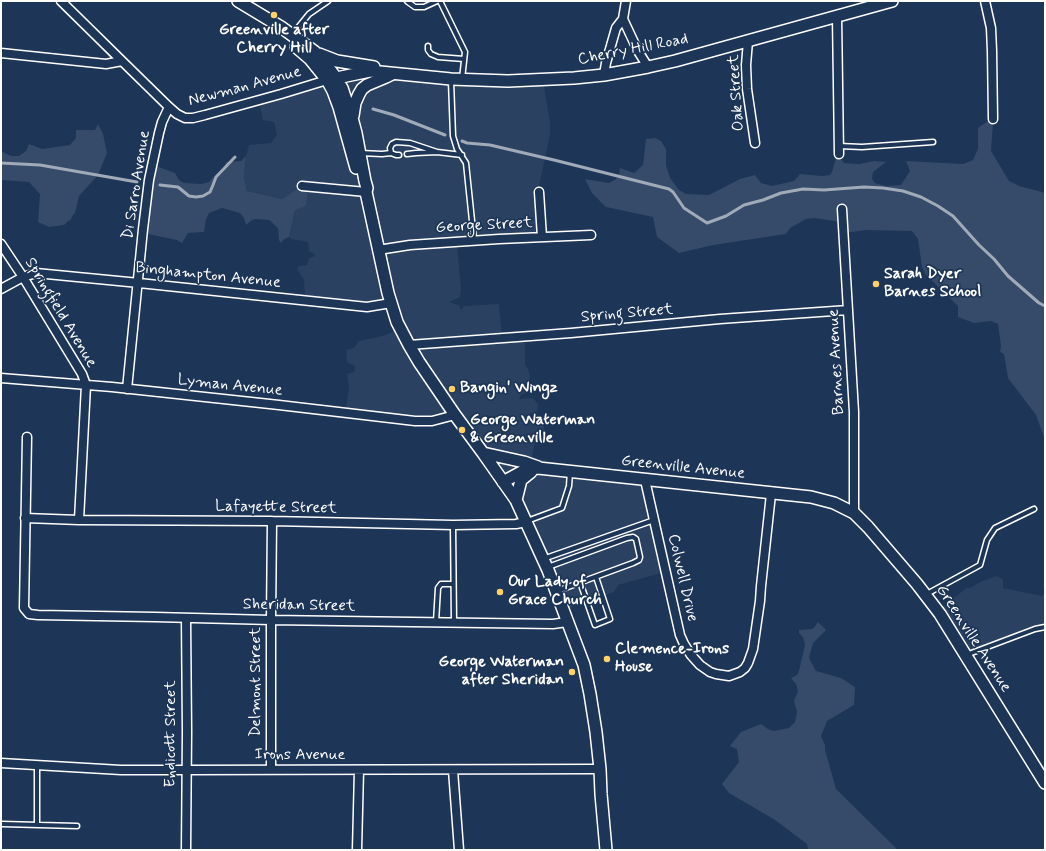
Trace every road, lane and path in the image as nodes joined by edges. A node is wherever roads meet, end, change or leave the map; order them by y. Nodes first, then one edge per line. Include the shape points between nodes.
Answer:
1 (61, 1) edge
2 (235, 1) edge
3 (238, 1) edge
4 (328, 1) edge
5 (407, 1) edge
6 (439, 1) edge
7 (626, 1) edge
8 (892, 1) edge
9 (985, 1) edge
10 (837, 16) junction
11 (623, 20) junction
12 (292, 35) junction
13 (748, 41) junction
14 (428, 46) dead end
15 (314, 52) junction
16 (1, 53) edge
17 (464, 59) junction
18 (122, 61) junction
19 (648, 67) junction
20 (392, 73) junction
21 (604, 74) junction
22 (428, 77) junction
23 (332, 79) junction
24 (457, 79) junction
25 (170, 107) junction
26 (352, 118) junction
27 (993, 119) dead end
28 (933, 142) dead end
29 (755, 143) dead end
30 (839, 150) joint
31 (437, 152) junction
32 (391, 153) junction
33 (356, 154) junction
34 (407, 154) dead end
35 (399, 155) dead end
36 (462, 155) junction
37 (302, 186) dead end
38 (366, 192) junction
39 (539, 192) dead end
40 (842, 209) dead end
41 (591, 235) dead end
42 (542, 237) junction
43 (474, 241) junction
44 (1, 244) edge
45 (378, 250) junction
46 (23, 277) junction
47 (139, 283) junction
48 (1, 289) edge
49 (391, 303) junction
50 (848, 310) junction
51 (409, 345) junction
52 (1, 378) edge
53 (86, 385) junction
54 (127, 389) junction
55 (455, 415) junction
56 (27, 437) dead end
57 (483, 453) junction
58 (538, 468) junction
59 (570, 471) junction
60 (645, 480) junction
61 (503, 482) junction
62 (771, 494) junction
63 (516, 500) junction
64 (1034, 509) dead end
65 (854, 513) junction
66 (25, 518) junction
67 (78, 520) junction
68 (654, 520) junction
69 (272, 521) junction
70 (526, 522) junction
71 (453, 525) junction
72 (545, 563) junction
73 (596, 577) junction
74 (580, 582) junction
75 (453, 584) junction
76 (556, 591) junction
77 (925, 595) junction
78 (186, 618) junction
79 (271, 620) junction
80 (436, 622) junction
81 (454, 622) junction
82 (567, 622) junction
83 (1045, 628) edge
84 (966, 655) junction
85 (1, 763) edge
86 (37, 766) junction
87 (600, 769) junction
88 (187, 770) junction
89 (271, 770) junction
90 (359, 770) junction
91 (453, 770) junction
92 (1045, 783) edge
93 (2, 824) edge
94 (37, 825) junction
95 (77, 826) dead end
96 (186, 850) edge
97 (357, 850) edge
98 (459, 850) edge
99 (606, 850) edge

1 - 18 street, Newman Avenue
2 - 23 main road via 298,48
3 - 12 main road
4 - 12 lane via 309,14
5 - 6 lane via 415,7 424,7
6 - 17 lane via 465,52
7 - 11 street
8 - 10 main road, Cherry Hill Road
9 - 27 street via 991,28
10 - 13 main road, Cherry Hill Road
10 - 30 street
11 - 19 street
11 - 21 street via 616,28
12 - 15 main road
13 - 19 main road, Cherry Hill Road
13 - 29 street, Oak Street via 747,89
14 - 17 lane via 428,50 438,57
15 - 22 main road via 337,61 413,72
15 - 23 main road via 325,63
16 - 18 street via 106,64
17 - 24 lane
18 - 25 street, Newman Avenue
19 - 21 main road, Cherry Hill Road
20 - 22 main road, Cherry Hill Road
20 - 23 main road, Cherry Hill Road via 370,71
20 - 26 main road via 362,89 355,103
21 - 24 main road, Cherry Hill Road via 508,81
22 - 24 main road, Cherry Hill Road
23 - 25 street, Newman Avenue via 193,118 185,118
23 - 26 main road via 343,91
23 - 33 main road
24 - 36 lane via 453,136
25 - 47 street, Di Sarro Avenue via 158,133 149,180
26 - 33 main road
28 - 30 lane
31 - 32 lane via 410,143 396,142 390,148
31 - 34 lane
31 - 36 lane
32 - 33 lane
32 - 35 lane
33 - 38 main road
36 - 43 lane via 466,162
37 - 38 street
38 - 45 main road
39 - 42 street
40 - 50 street, Barnes Avenue
41 - 42 street, George Street
42 - 43 street, George Street
43 - 45 street, George Street
44 - 46 street, Springfield Avenue
45 - 49 main road
46 - 47 street, Binghampton Avenue via 36,273
46 - 48 street, Binghampton Avenue
46 - 53 street, Springfield Avenue via 82,374
47 - 49 street, Binghampton Avenue via 366,307
47 - 54 street, Di Sarro Avenue
49 - 51 main road
50 - 51 street, Spring Street
50 - 65 street, Barnes Avenue via 854,412
51 - 55 main road
52 - 53 street, Lyman Avenue
53 - 54 street, Lyman Avenue
53 - 67 street, Springfield Avenue
54 - 55 street, Lyman Avenue via 415,421 432,421
55 - 57 main road
56 - 66 street
57 - 58 main road via 524,462
57 - 61 main road
58 - 59 main road, Greenville Avenue
58 - 61 main road, Greenville Avenue via 525,470
58 - 63 main road via 521,480
59 - 60 main road, Greenville Avenue
59 - 70 lane via 569,486 562,508
60 - 62 main road, Greenville Avenue
60 - 68 street, Colwell Drive
61 - 63 main road
62 - 65 main road, Greenville Avenue via 834,503
62 - 68 street, Colwell Drive via 754,649 745,668 729,676 710,672 700,665 684,644
63 - 70 main road
64 - 77 lane via 995,528 987,540 980,565
65 - 77 main road, Greenville Avenue
66 - 67 street, Lafayette Street
66 - 78 street, Sheridan Street via 24,608 29,614
67 - 69 street, Lafayette Street
68 - 72 lane
69 - 71 street, Lafayette Street
69 - 79 street, Delmont Street
70 - 71 street, Lafayette Street
70 - 72 main road
71 - 75 lane
72 - 73 lane via 628,538 636,539 639,560
72 - 76 main road
73 - 74 lane
73 - 74 lane via 610,619 595,625
74 - 76 lane
75 - 80 lane via 441,584 438,588
75 - 81 lane
76 - 82 main road
77 - 84 main road, Greenville Avenue
78 - 79 street, Sheridan Street
78 - 88 street, Endicott Street
79 - 80 street, Sheridan Street
79 - 89 street, Delmont Street
80 - 81 street, Sheridan Street
81 - 82 street, Sheridan Street
82 - 87 main road via 584,665
83 - 84 lane via 1035,629
84 - 92 main road, Greenville Avenue
85 - 86 street, Irons Avenue
86 - 88 street, Irons Avenue
86 - 94 lane
87 - 91 street, Irons Avenue
87 - 99 main road
88 - 89 street, Irons Avenue
88 - 96 street, Endicott Street
89 - 90 street, Irons Avenue
90 - 91 street, Irons Avenue
90 - 97 street
91 - 98 street
93 - 94 lane
94 - 95 lane

